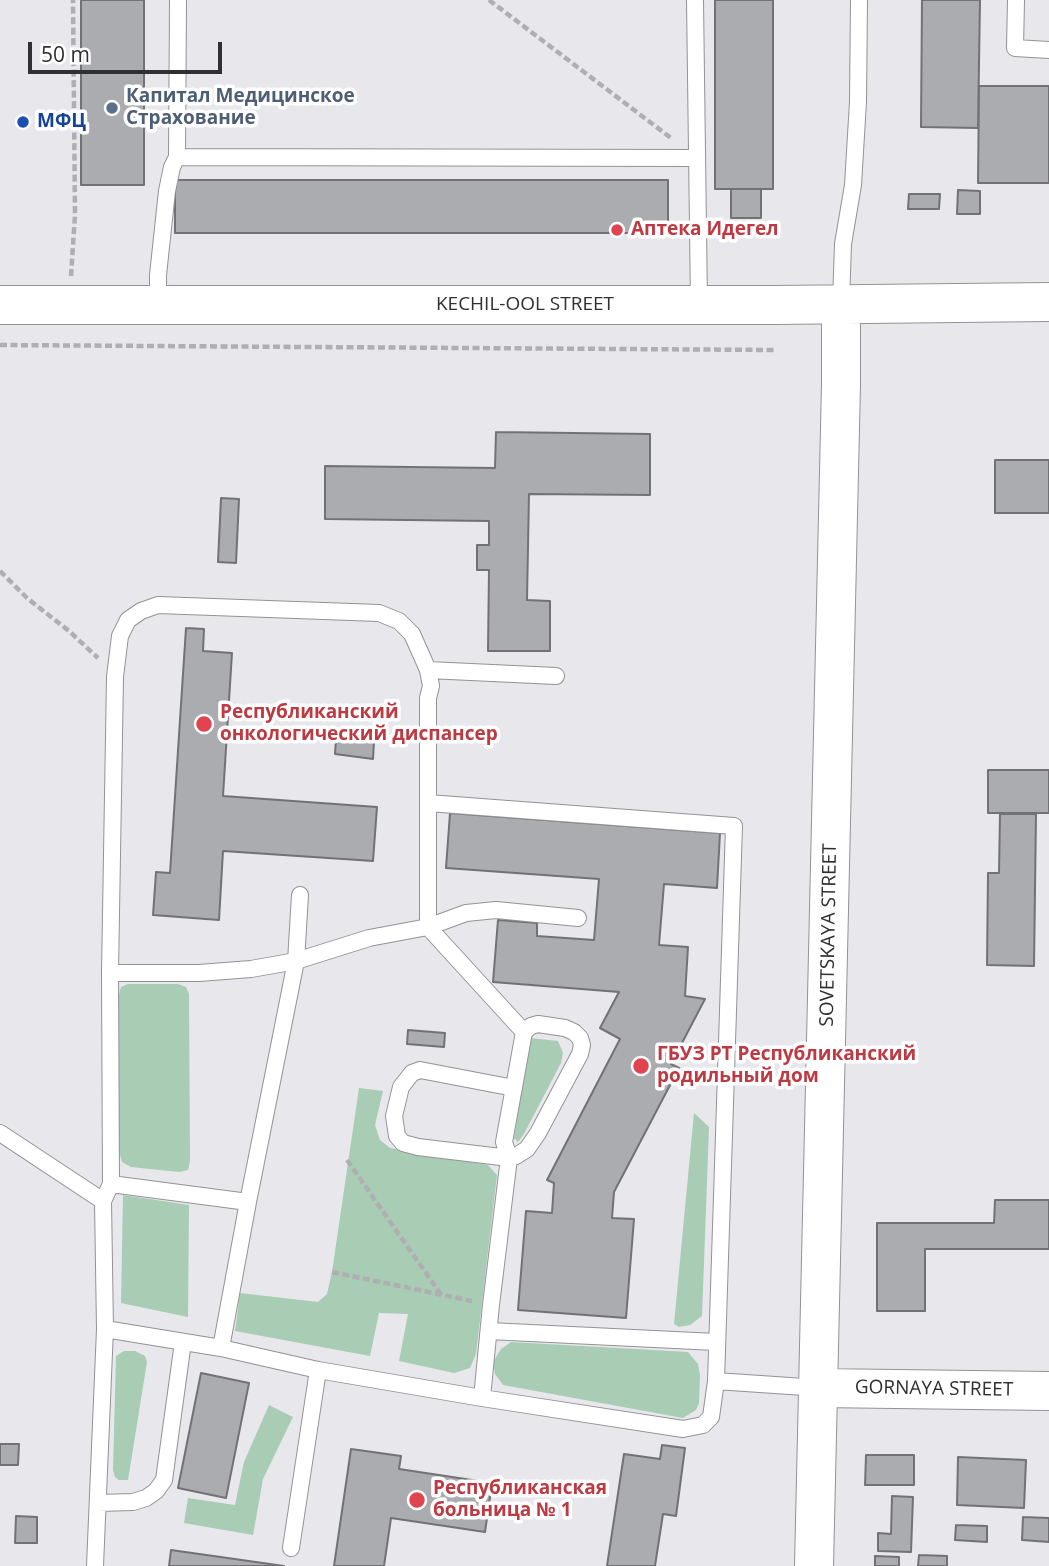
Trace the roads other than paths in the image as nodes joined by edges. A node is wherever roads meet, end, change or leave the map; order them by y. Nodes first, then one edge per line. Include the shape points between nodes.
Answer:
1 (178, 0) edge
2 (695, 0) edge
3 (859, 0) edge
4 (1016, 0) edge
5 (1049, 50) edge
6 (177, 158) junction
7 (697, 158) junction
8 (1049, 302) edge
9 (841, 303) junction
10 (699, 304) junction
11 (0, 305) edge
12 (158, 307) junction
13 (428, 670) junction
14 (556, 677) dead end
15 (428, 803) junction
16 (300, 895) dead end
17 (579, 918) dead end
18 (428, 927) junction
19 (296, 961) junction
20 (110, 973) junction
21 (524, 1032) junction
22 (514, 1088) junction
23 (0, 1133) edge
24 (509, 1158) junction
25 (111, 1184) junction
26 (103, 1200) junction
27 (248, 1202) junction
28 (105, 1329) junction
29 (489, 1331) junction
30 (183, 1342) junction
31 (716, 1342) junction
32 (221, 1348) junction
33 (318, 1370) junction
34 (716, 1381) junction
35 (819, 1388) junction
36 (1049, 1391) edge
37 (482, 1398) junction
38 (98, 1503) junction
39 (291, 1548) dead end
40 (95, 1566) edge
41 (814, 1566) edge

1 - 6 lane
2 - 7 lane
3 - 9 lane via 855,157 843,244
4 - 5 lane via 1015,48
6 - 7 lane
6 - 12 lane via 167,191
7 - 10 lane
8 - 9 street, KECHIL-OOL STREET
9 - 10 street, KECHIL-OOL STREET
9 - 35 street, SOVETSKAYA STREET
10 - 12 street, KECHIL-OOL STREET
11 - 12 street, KECHIL-OOL STREET
13 - 14 lane
13 - 15 lane
13 - 20 lane via 412,634 399,621 379,612 158,605 128,620 120,636 115,677
15 - 18 lane
15 - 31 lane via 734,825
16 - 19 lane
17 - 18 lane via 496,910 466,913
18 - 19 lane via 369,938
18 - 21 lane
19 - 20 lane via 238,970
19 - 27 lane
20 - 25 lane
21 - 22 lane
21 - 24 lane via 538,1024 565,1028 574,1032 582,1045 538,1133 527,1149
22 - 24 lane via 504,1142
22 - 24 lane via 420,1070 401,1087 394,1116 403,1143
23 - 26 lane
24 - 29 lane
25 - 26 lane
25 - 27 lane
26 - 28 lane
27 - 32 lane
28 - 30 lane
28 - 38 lane
29 - 31 lane
29 - 37 lane
30 - 32 lane
30 - 38 lane via 164,1480 145,1498
31 - 34 lane
32 - 33 lane
33 - 37 lane
33 - 39 lane
34 - 35 lane
34 - 37 lane via 711,1417 683,1429
35 - 36 street, GORNAYA STREET
35 - 41 street, SOVETSKAYA STREET
38 - 40 lane

